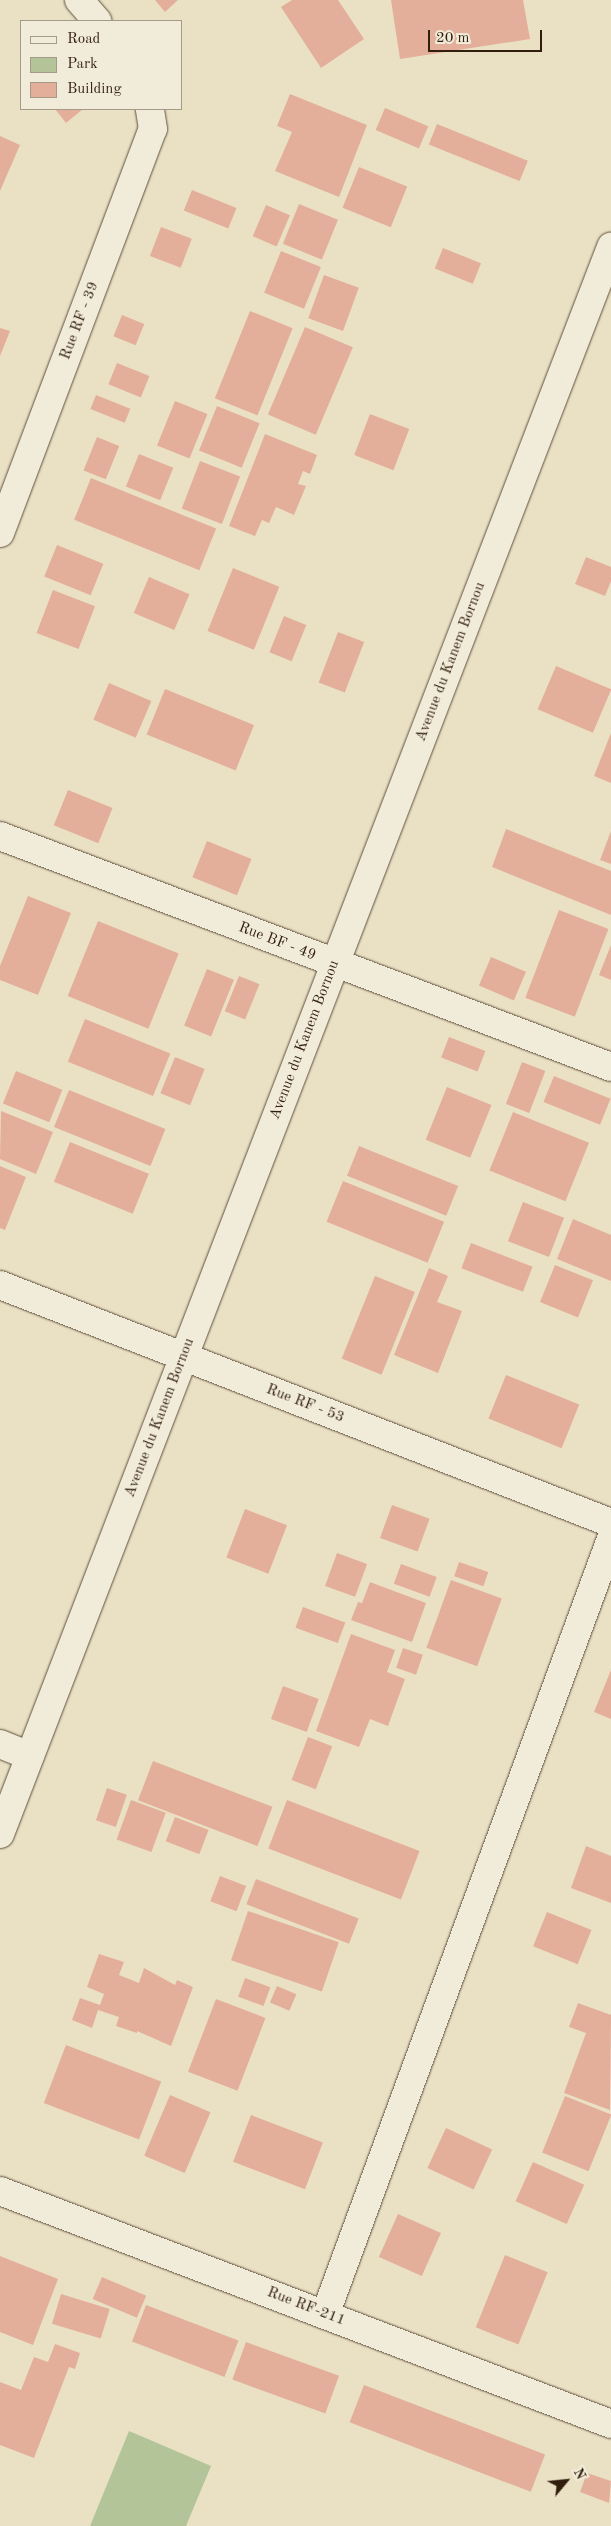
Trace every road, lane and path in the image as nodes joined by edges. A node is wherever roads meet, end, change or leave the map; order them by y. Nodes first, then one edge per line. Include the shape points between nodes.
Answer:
1 (80, 0) edge
2 (96, 20) edge
3 (150, 110) edge
4 (611, 247) edge
5 (0, 533) edge
6 (0, 836) edge
7 (335, 964) junction
8 (611, 1067) edge
9 (0, 1285) edge
10 (184, 1357) junction
11 (611, 1522) edge
12 (611, 1539) edge
13 (0, 1744) edge
14 (30, 1756) junction
15 (0, 1834) edge
16 (0, 2191) edge
17 (325, 2315) junction
18 (611, 2424) edge

1 - 2 street
3 - 5 street, Rue RF - 39 via 152,129
4 - 7 street, Avenue du Kanem Bornou
6 - 7 street, Rue BF - 49
7 - 8 street, Rue BF - 49
7 - 10 street, Avenue du Kanem Bornou
9 - 10 street, Rue RF - 53
10 - 11 street, Rue RF - 53
10 - 14 street, Avenue du Kanem Bornou
12 - 17 street
13 - 14 street
14 - 15 street, Avenue du Kanem Bornou
16 - 17 street, Rue RF-211
17 - 18 street, Rue RF-211

